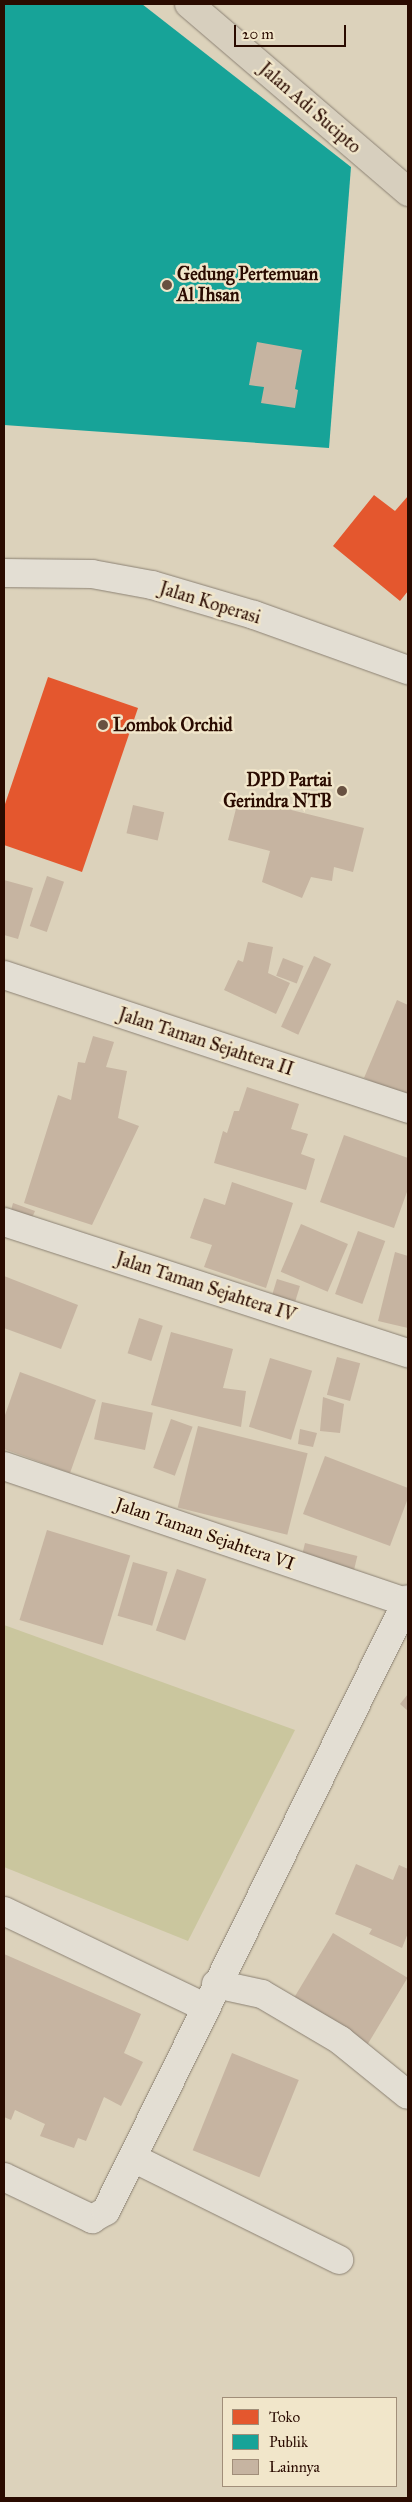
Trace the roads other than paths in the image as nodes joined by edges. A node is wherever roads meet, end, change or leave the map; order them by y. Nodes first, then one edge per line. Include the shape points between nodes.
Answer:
1 (189, 4) edge
2 (408, 192) edge
3 (4, 573) edge
4 (408, 670) edge
5 (4, 975) edge
6 (408, 1109) edge
7 (4, 1222) edge
8 (408, 1353) edge
9 (4, 1466) edge
10 (407, 1600) edge
11 (4, 1911) edge
12 (210, 1996) junction
13 (408, 2095) edge
14 (133, 2158) junction
15 (4, 2177) edge
16 (339, 2260) dead end

1 - 2 highway, Jalan Adi Sucipto
3 - 4 street, Jalan Koperasi via 92,574 152,585 254,615
5 - 6 street, Jalan Taman Sejahtera II
7 - 8 street, Jalan Taman Sejahtera IV
9 - 10 street, Jalan Taman Sejahtera VI
10 - 12 street
11 - 12 street
12 - 13 street via 262,1994 332,2035
12 - 14 street
14 - 15 street via 106,2211 92,2219
14 - 16 street

